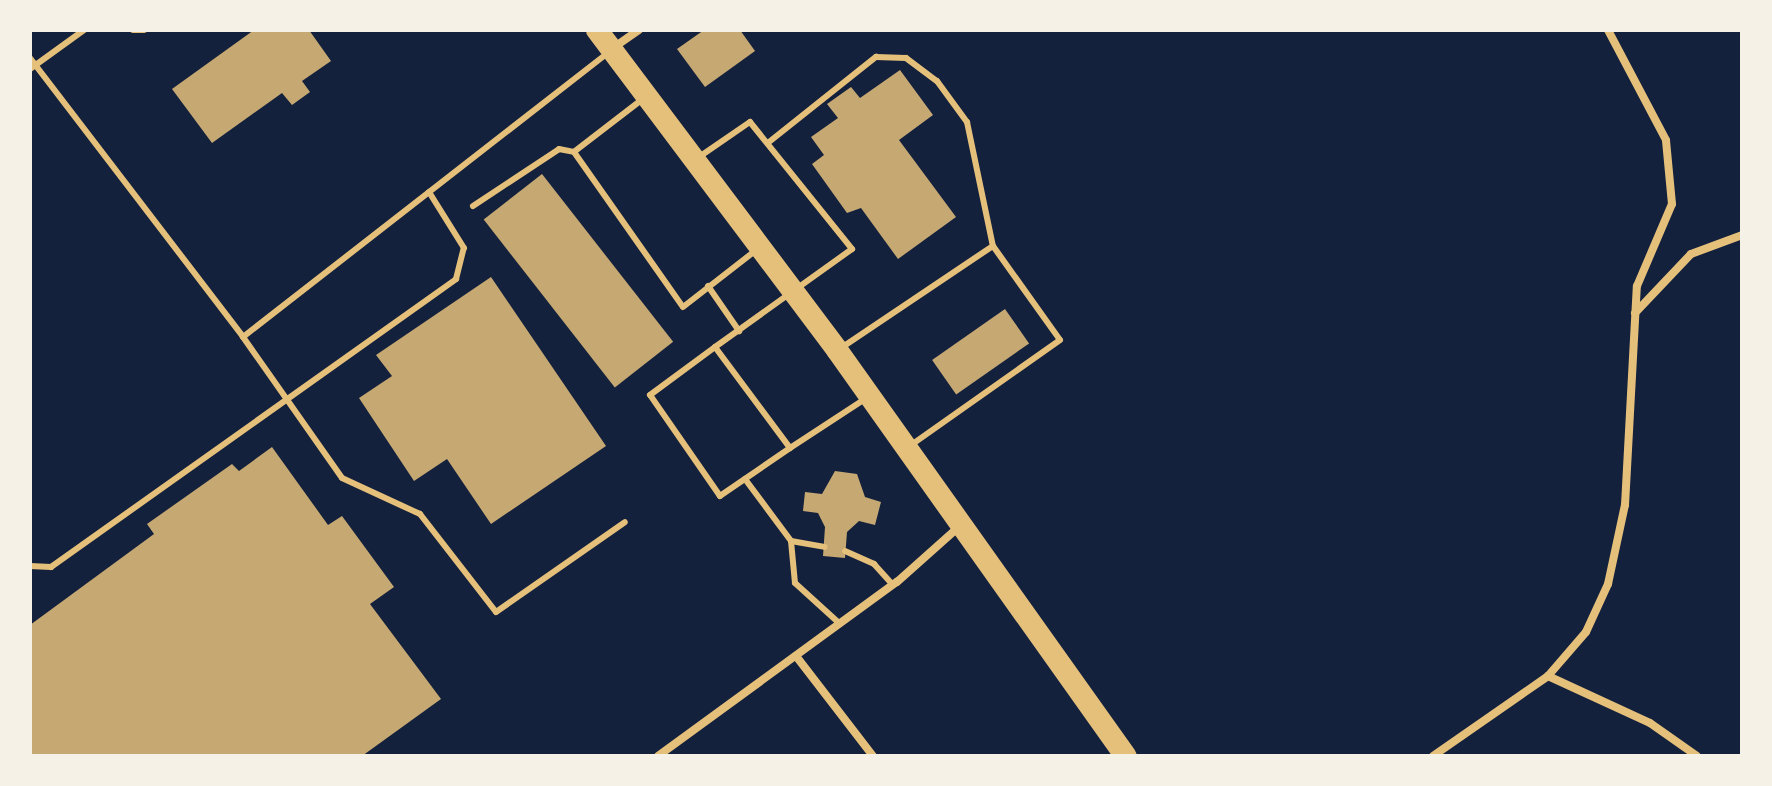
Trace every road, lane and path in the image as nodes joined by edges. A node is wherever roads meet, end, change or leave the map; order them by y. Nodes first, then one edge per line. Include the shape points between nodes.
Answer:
1 (84, 30) edge
2 (133, 30) edge
3 (144, 30) edge
4 (597, 30) edge
5 (639, 30) edge
6 (1608, 30) edge
7 (611, 50) junction
8 (30, 58) edge
9 (33, 67) edge
10 (647, 96) junction
11 (769, 142) junction
12 (574, 152) junction
13 (695, 159) junction
14 (429, 192) junction
15 (473, 206) dead end
16 (1742, 235) edge
17 (761, 246) junction
18 (993, 246) junction
19 (708, 286) junction
20 (796, 295) junction
21 (1635, 313) junction
22 (739, 331) junction
23 (243, 337) junction
24 (715, 347) junction
25 (837, 350) junction
26 (868, 397) junction
27 (286, 398) junction
28 (908, 447) junction
29 (790, 448) junction
30 (745, 479) junction
31 (625, 522) dead end
32 (961, 524) junction
33 (791, 541) junction
34 (824, 547) dead end
35 (845, 551) dead end
36 (30, 566) edge
37 (893, 585) junction
38 (840, 624) junction
39 (796, 656) junction
40 (1548, 676) junction
41 (671, 752) edge
42 (658, 756) edge
43 (873, 756) edge
44 (1125, 756) edge
45 (1433, 756) edge
46 (1697, 756) edge

1 - 9 lane
2 - 3 lane via 137,36
4 - 7 highway
5 - 7 street
6 - 21 street via 1651,101 1672,164 1672,204 1639,278
7 - 10 highway
7 - 14 lane
8 - 9 lane
9 - 23 lane
10 - 12 lane
10 - 13 highway
11 - 13 lane via 750,122
11 - 18 lane via 876,57 906,58 937,81 967,122
11 - 20 lane via 852,249
12 - 15 lane via 559,149
12 - 19 lane via 683,307
13 - 17 highway
14 - 23 lane
14 - 27 lane via 464,248 456,279
16 - 21 street via 1691,254
17 - 19 lane
17 - 20 highway
18 - 25 lane
18 - 28 lane via 1060,340
19 - 22 lane
20 - 22 lane
20 - 25 highway
21 - 40 street via 1620,538 1599,609
22 - 24 lane
23 - 27 lane
24 - 29 lane
24 - 30 lane via 650,395 720,496
25 - 26 highway
26 - 28 highway
26 - 29 lane
27 - 31 lane via 342,478 420,514 496,612
27 - 36 lane via 51,567
28 - 32 highway
29 - 30 lane
30 - 33 lane
32 - 37 street
32 - 44 highway
33 - 34 lane
33 - 38 lane via 795,583
35 - 37 lane via 874,564
37 - 38 street
38 - 39 street
39 - 41 street
39 - 43 street
40 - 45 street
40 - 46 street via 1650,723
41 - 42 street

